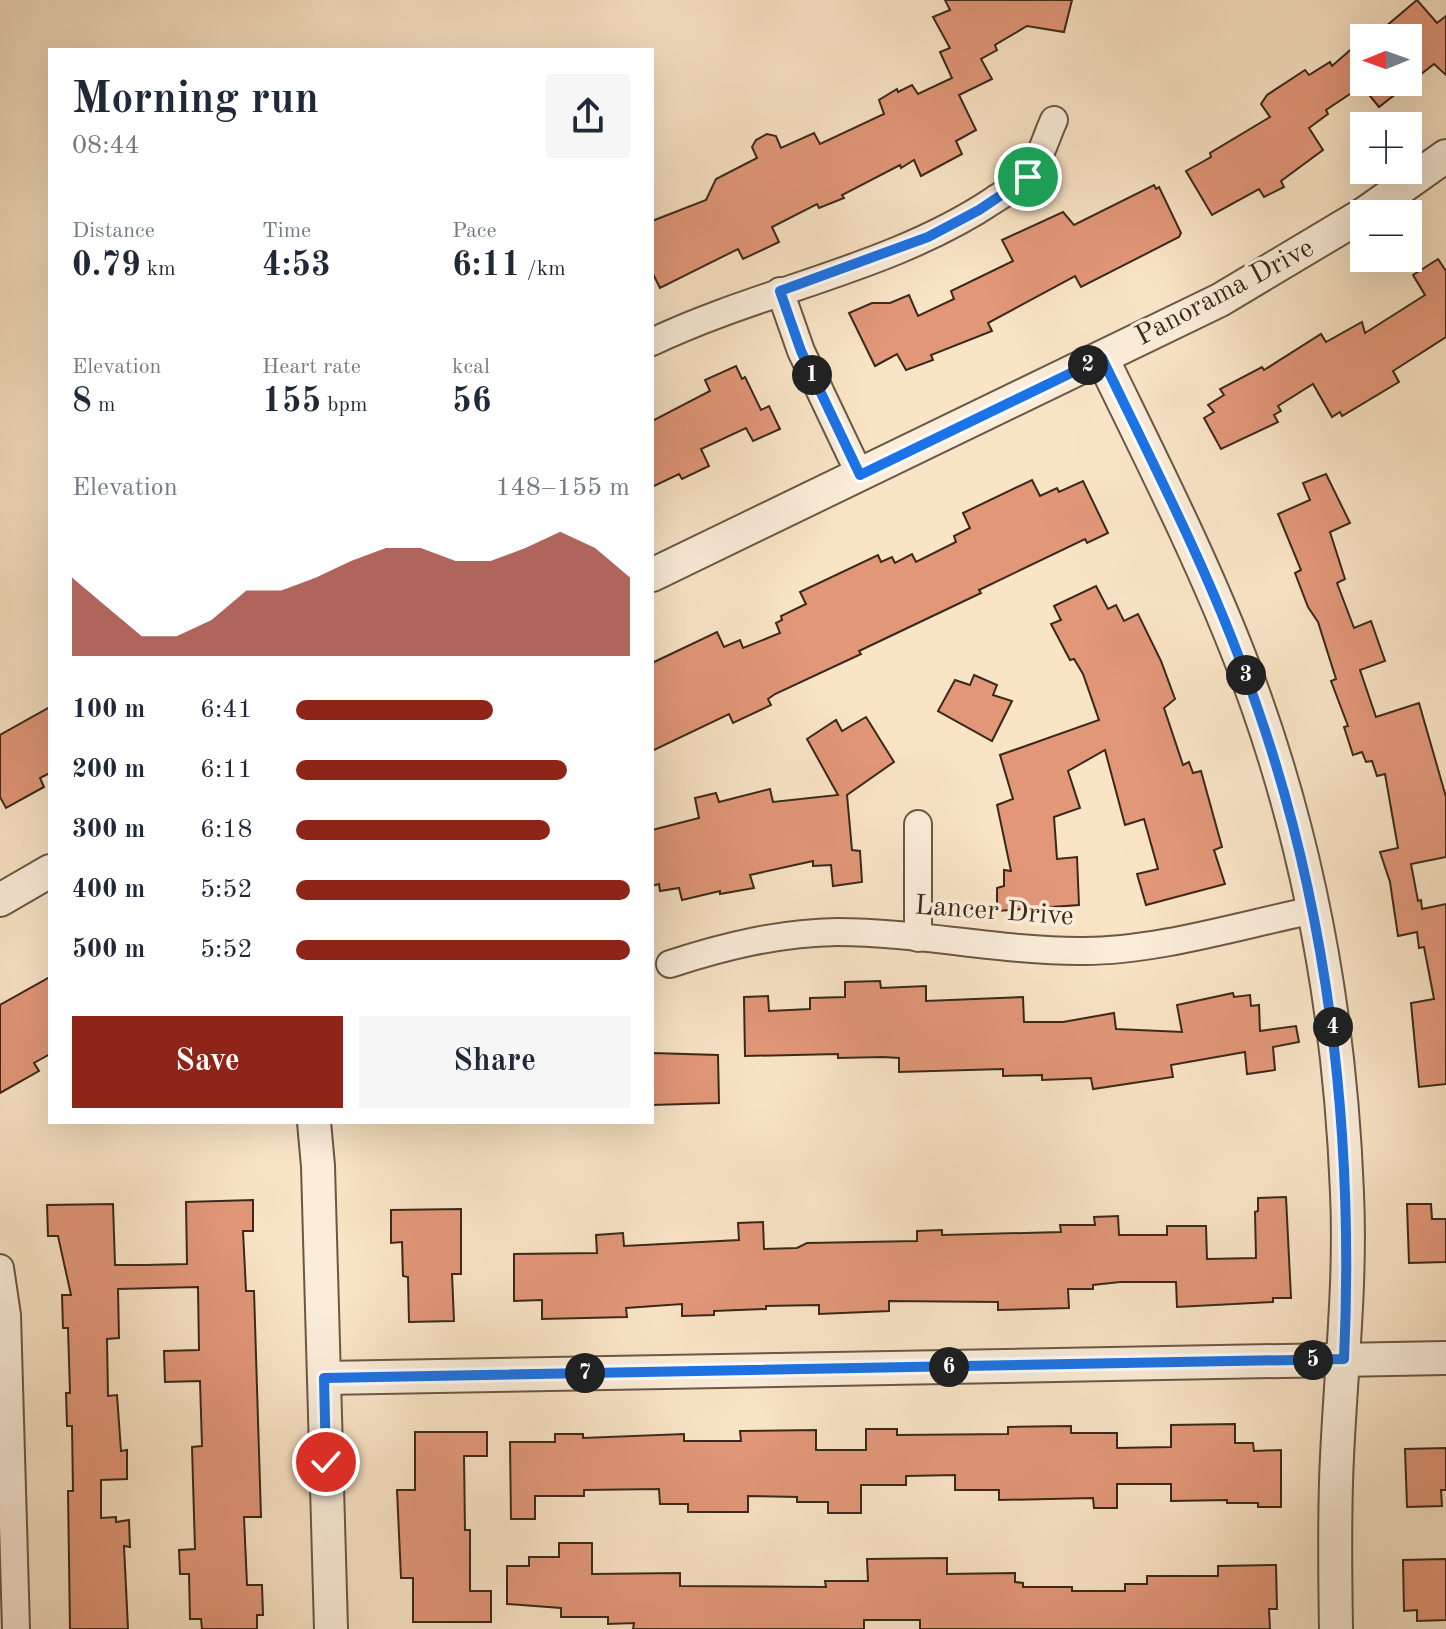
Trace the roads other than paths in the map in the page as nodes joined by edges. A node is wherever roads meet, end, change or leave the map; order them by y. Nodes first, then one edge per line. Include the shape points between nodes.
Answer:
1 (1054, 120) dead end
2 (1446, 156) edge
3 (1384, 200) edge
4 (1350, 222) edge
5 (780, 291) junction
6 (654, 341) edge
7 (1102, 358) junction
8 (860, 475) junction
9 (654, 574) edge
10 (918, 824) dead end
11 (48, 872) edge
12 (0, 900) edge
13 (1314, 910) junction
14 (918, 938) junction
15 (670, 964) dead end
16 (314, 1124) edge
17 (0, 1268) edge
18 (1446, 1358) edge
19 (1344, 1359) junction
20 (324, 1378) junction
21 (16, 1629) edge
22 (331, 1629) edge
23 (1336, 1629) edge

1 - 5 street via 1028,177 979,210 883,256
2 - 3 street, Panorama Drive
4 - 7 street, Panorama Drive via 1220,300
5 - 6 street
5 - 8 street via 801,351
7 - 8 street, Panorama Drive
7 - 13 street via 1209,580 1241,661 1270,743
8 - 9 street, Panorama Drive
10 - 14 street
11 - 12 street
13 - 14 street, Lancer Drive via 1131,948 1084,951
13 - 19 street via 1342,1105 1347,1196
14 - 15 street, Lancer Drive via 838,932 776,936
16 - 20 street
17 - 21 street via 7,1315
18 - 19 street
19 - 20 street
19 - 23 street via 1337,1454
20 - 22 street

